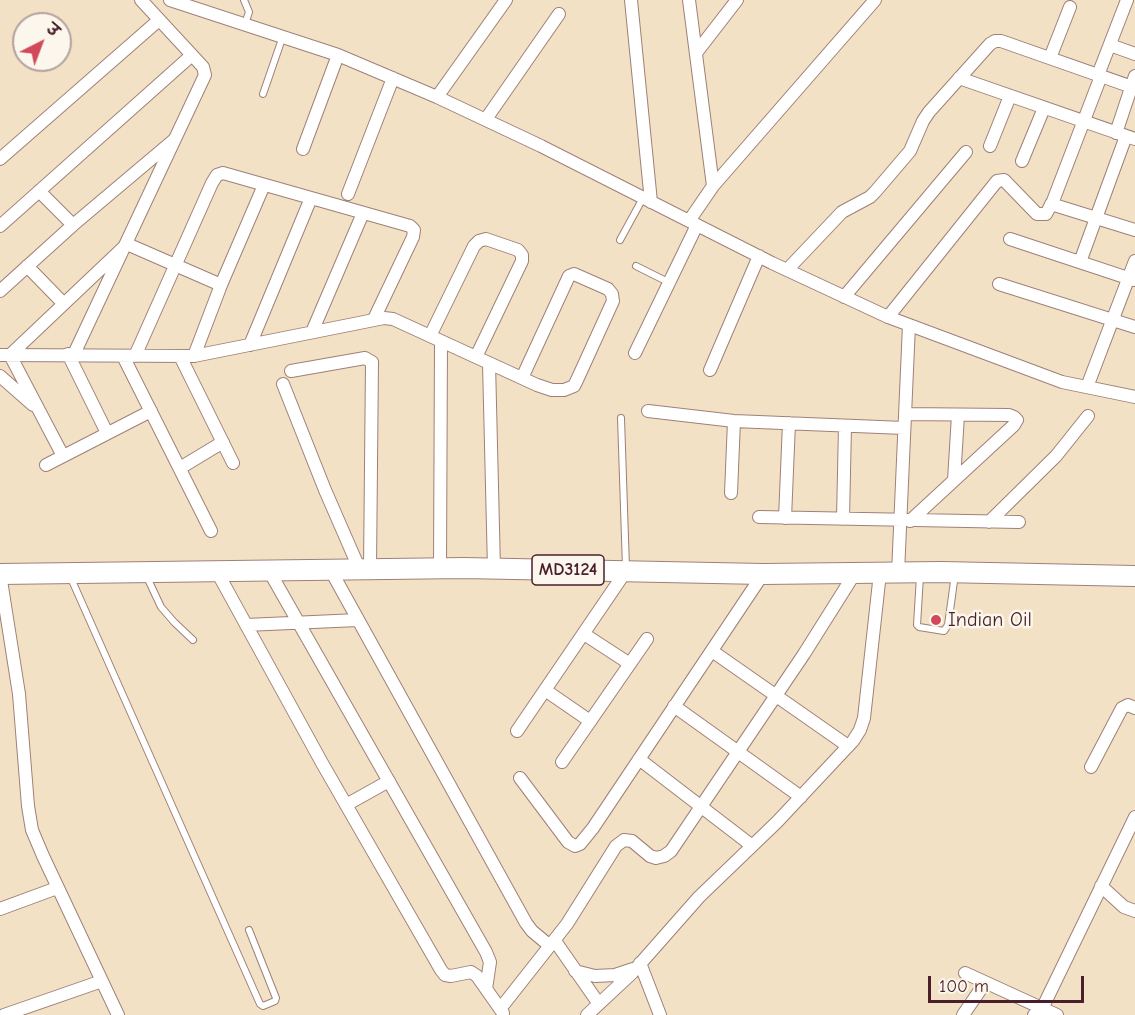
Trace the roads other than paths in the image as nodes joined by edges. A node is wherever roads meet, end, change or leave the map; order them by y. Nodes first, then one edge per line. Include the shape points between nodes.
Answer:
1 (141, 0) edge
2 (170, 0) edge
3 (244, 0) edge
4 (506, 0) edge
5 (631, 0) edge
6 (689, 0) edge
7 (737, 0) edge
8 (875, 0) edge
9 (1127, 0) edge
10 (1070, 7) dead end
11 (559, 14) dead end
12 (159, 20) junction
13 (245, 24) junction
14 (283, 36) junction
15 (1110, 45) junction
16 (696, 53) junction
17 (338, 54) junction
18 (1135, 54) edge
19 (192, 55) junction
20 (1050, 58) junction
21 (1099, 76) junction
22 (393, 78) junction
23 (959, 78) junction
24 (1134, 84) edge
25 (263, 94) dead end
26 (1010, 96) junction
27 (437, 97) junction
28 (1044, 108) junction
29 (486, 119) junction
30 (1083, 122) junction
31 (178, 136) junction
32 (1126, 136) edge
33 (990, 146) dead end
34 (303, 149) dead end
35 (966, 152) dead end
36 (0, 159) edge
37 (1022, 161) dead end
38 (264, 185) junction
39 (713, 186) junction
40 (39, 191) junction
41 (348, 194) dead end
42 (311, 198) junction
43 (647, 200) junction
44 (1051, 204) junction
45 (363, 213) junction
46 (1096, 218) junction
47 (693, 223) junction
48 (73, 225) junction
49 (0, 226) edge
50 (1135, 230) edge
51 (1010, 239) dead end
52 (620, 240) dead end
53 (127, 244) junction
54 (759, 256) junction
55 (1135, 261) edge
56 (1080, 262) junction
57 (175, 265) junction
58 (27, 266) junction
59 (636, 266) dead end
60 (787, 270) junction
61 (1131, 279) edge
62 (668, 282) junction
63 (999, 284) dead end
64 (221, 285) junction
65 (0, 291) edge
66 (844, 297) junction
67 (64, 304) junction
68 (888, 318) junction
69 (374, 319) junction
70 (1112, 319) junction
71 (909, 325) junction
72 (1135, 327) edge
73 (312, 332) junction
74 (435, 338) junction
75 (250, 345) junction
76 (635, 353) dead end
77 (71, 354) junction
78 (5, 355) edge
79 (129, 356) junction
80 (180, 356) junction
81 (194, 356) junction
82 (476, 357) junction
83 (489, 363) junction
84 (710, 370) dead end
85 (291, 371) dead end
86 (0, 376) edge
87 (522, 378) junction
88 (284, 384) dead end
89 (1087, 387) junction
90 (1135, 397) edge
91 (151, 411) junction
92 (648, 411) dead end
93 (40, 412) junction
94 (905, 414) junction
95 (958, 415) junction
96 (1088, 416) dead end
97 (621, 418) dead end
98 (734, 421) junction
99 (789, 423) junction
100 (845, 426) junction
101 (904, 428) junction
102 (107, 434) junction
103 (223, 442) junction
104 (63, 456) junction
105 (233, 463) dead end
106 (46, 465) dead end
107 (180, 468) junction
108 (954, 480) junction
109 (730, 493) dead end
110 (759, 517) dead end
111 (785, 518) junction
112 (843, 519) junction
113 (905, 521) junction
114 (989, 522) junction
115 (1019, 522) dead end
116 (211, 531) dead end
117 (330, 568) junction
118 (364, 568) junction
119 (440, 568) junction
120 (268, 569) junction
121 (494, 569) junction
122 (216, 570) junction
123 (626, 571) junction
124 (145, 572) junction
125 (69, 573) junction
126 (855, 573) junction
127 (889, 573) junction
128 (921, 573) junction
129 (955, 573) junction
130 (0, 574) edge
131 (763, 574) junction
132 (1135, 576) edge
133 (358, 620) junction
134 (299, 622) junction
135 (246, 625) junction
136 (584, 634) junction
137 (647, 639) dead end
138 (193, 640) dead end
139 (712, 651) junction
140 (630, 664) junction
141 (545, 690) junction
142 (776, 696) junction
143 (674, 706) junction
144 (1135, 708) edge
145 (590, 722) junction
146 (517, 731) dead end
147 (848, 746) junction
148 (738, 751) junction
149 (639, 759) junction
150 (562, 762) dead end
151 (1091, 766) dead end
152 (520, 778) dead end
153 (389, 781) junction
154 (801, 797) junction
155 (346, 805) junction
156 (700, 806) junction
157 (1135, 816) edge
158 (751, 845) junction
159 (1101, 886) junction
160 (57, 888) junction
161 (0, 909) edge
162 (1135, 911) edge
163 (249, 930) dead end
164 (552, 943) junction
165 (637, 966) junction
166 (575, 970) junction
167 (965, 973) dead end
168 (102, 981) junction
169 (986, 983) junction
170 (486, 988) junction
171 (599, 1004) junction
172 (502, 1012) edge
173 (1038, 1012) edge
174 (4, 1015) edge
175 (118, 1015) edge
176 (587, 1015) edge
177 (660, 1015) edge
178 (963, 1015) edge
179 (1057, 1015) edge

1 - 12 street
2 - 13 street
3 - 13 lane via 249,12
4 - 27 street
5 - 43 street
6 - 16 street
7 - 16 street
8 - 39 street
9 - 15 street
10 - 20 street
11 - 29 street
12 - 19 street
12 - 36 street
13 - 14 street
14 - 17 street
14 - 25 lane
15 - 18 street
15 - 21 street
16 - 39 street
17 - 22 street
17 - 34 street
19 - 31 street via 205,75
19 - 40 street
20 - 21 street
20 - 23 street via 995,41
21 - 24 street
21 - 30 street
22 - 27 street
22 - 41 street
23 - 26 street
23 - 60 street via 929,112 910,152 880,187 842,212
24 - 32 street
26 - 28 street
26 - 33 street
27 - 29 street
28 - 30 street
28 - 37 street
29 - 43 street
30 - 32 street
30 - 44 street
31 - 48 street
31 - 53 street
32 - 46 street
35 - 66 street
38 - 42 street
38 - 57 street via 224,173 217,175
38 - 64 street
39 - 47 street
40 - 48 street
40 - 49 street
42 - 45 street
42 - 75 street
43 - 47 street
43 - 52 lane
44 - 46 street
44 - 68 street via 1046,214 1037,214 1004,180 997,181
45 - 69 street via 414,230
45 - 73 street
46 - 50 street
46 - 56 street
47 - 54 street
47 - 62 street
48 - 58 street
51 - 56 street
53 - 57 street
53 - 67 street
53 - 77 street
54 - 60 street
54 - 84 street
55 - 61 street
56 - 61 street
57 - 64 street
57 - 79 street
58 - 65 street
58 - 67 street
59 - 62 lane
60 - 66 street
61 - 70 street
62 - 76 street
63 - 70 street
64 - 81 street
66 - 68 street
67 - 78 street
68 - 71 street
69 - 73 street
69 - 74 street via 393,319
70 - 72 street
70 - 89 street
71 - 89 street via 1062,382
71 - 94 street
73 - 75 street
74 - 82 street
74 - 82 street via 474,246 486,239 518,250 522,261
74 - 119 street
75 - 81 street
77 - 78 street
77 - 79 street
77 - 102 street
78 - 93 street
79 - 80 street
79 - 91 street
80 - 81 street
80 - 103 street
82 - 83 street
83 - 87 street
83 - 121 street
85 - 118 street via 365,358 372,362
86 - 93 street
87 - 87 street via 552,390 574,386 613,300 608,289 574,274 569,276
88 - 118 street via 325,490
89 - 90 street
91 - 102 street
91 - 107 street
92 - 98 street
93 - 104 street
94 - 95 street
94 - 101 street
95 - 108 street
95 - 108 street via 1009,415 1017,420
96 - 114 street via 1056,456
97 - 123 lane
98 - 99 street
98 - 109 street
99 - 100 street
99 - 111 street
100 - 101 street
100 - 112 street
101 - 113 street
102 - 104 street
103 - 105 street
103 - 107 street
104 - 106 street
107 - 116 street
108 - 113 street
110 - 111 street
111 - 112 street
112 - 113 street
113 - 114 street
113 - 127 street
114 - 115 street
117 - 118 main road, MD3124
117 - 120 main road, MD3124
117 - 133 street
118 - 119 main road, MD3124
119 - 121 main road, MD3124
120 - 122 main road, MD3124
120 - 134 street
121 - 123 main road, MD3124
122 - 124 main road, MD3124
122 - 135 street
123 - 131 main road, MD3124
123 - 136 street
124 - 125 main road, MD3124
124 - 138 lane via 161,607
125 - 130 main road, MD3124
125 - 163 lane via 263,1006 276,998
126 - 127 main road, MD3124
126 - 131 main road, MD3124
126 - 142 street
127 - 128 main road, MD3124
127 - 147 street via 864,718
128 - 129 main road, MD3124
128 - 129 lane via 917,625 944,631
129 - 132 main road, MD3124
130 - 160 street via 19,694 32,830
131 - 139 street
133 - 134 street
133 - 164 street via 526,923
134 - 135 street
134 - 153 street
135 - 155 street
136 - 140 street
136 - 141 street
137 - 140 street
139 - 142 street
139 - 143 street
140 - 145 street
141 - 145 street
141 - 146 street
142 - 147 street
142 - 148 street
143 - 148 street
143 - 149 street
144 - 151 street via 1122,708
145 - 150 street
147 - 154 street
148 - 154 street
148 - 156 street
149 - 152 street via 586,838 574,846
149 - 156 street
153 - 155 street
153 - 170 street via 486,952 490,962
154 - 158 street
155 - 170 street via 441,970 451,976 471,972
156 - 158 street
156 - 164 street via 664,856 650,856 632,841 624,840 615,846 582,903
157 - 159 street
158 - 165 street
159 - 162 street via 1124,907
159 - 173 street
160 - 161 street
160 - 168 street
164 - 166 street
164 - 172 street
165 - 166 street via 615,975 595,976
165 - 171 street
165 - 177 street
166 - 171 street
167 - 169 street
168 - 174 street
168 - 175 street
169 - 173 street
169 - 178 street
170 - 172 street
171 - 176 street
173 - 179 street

